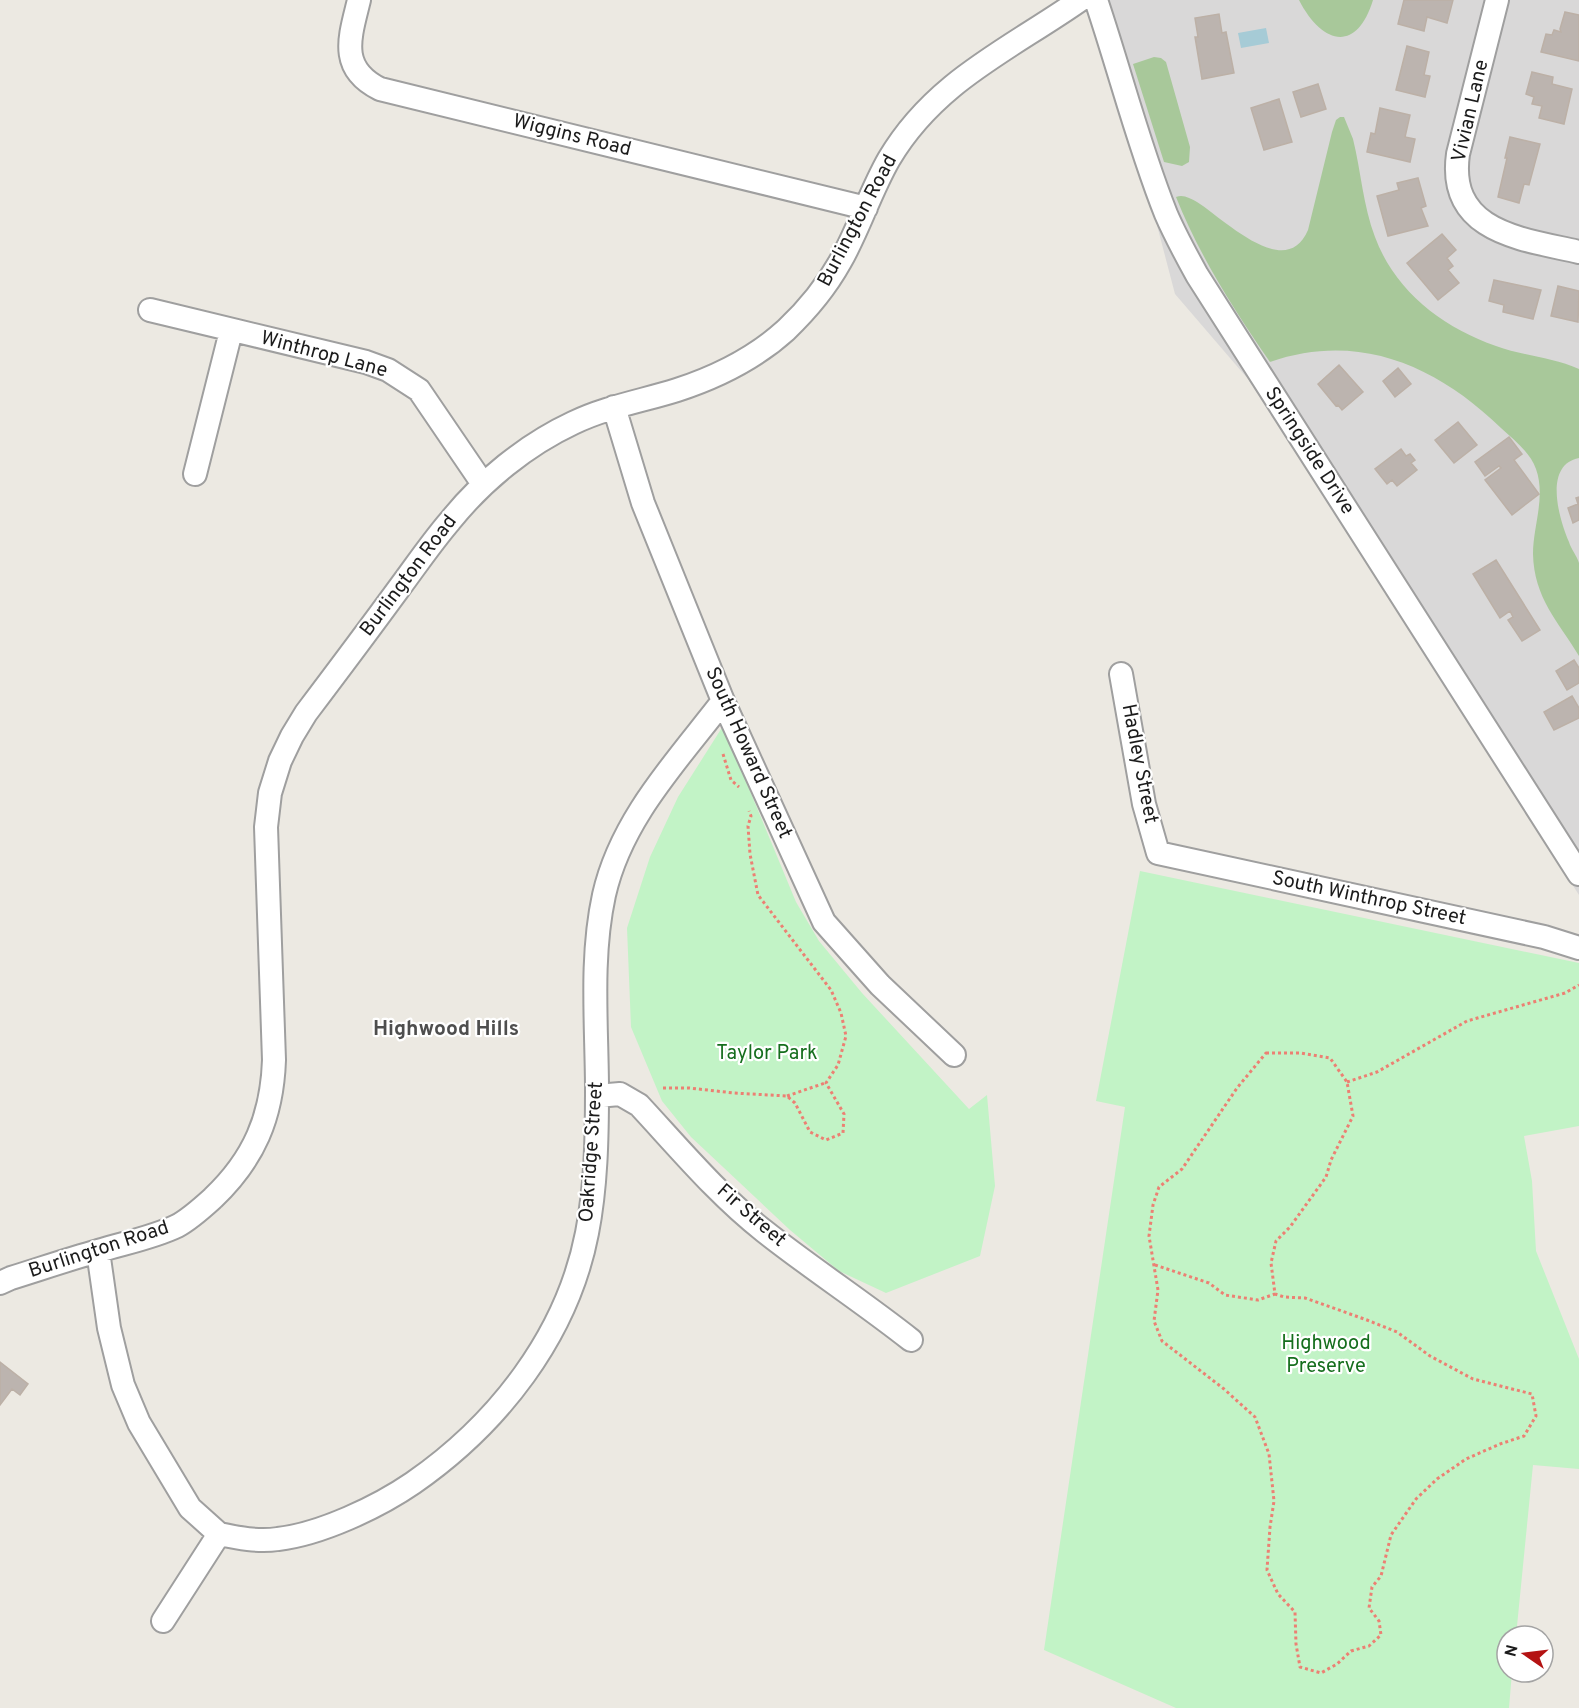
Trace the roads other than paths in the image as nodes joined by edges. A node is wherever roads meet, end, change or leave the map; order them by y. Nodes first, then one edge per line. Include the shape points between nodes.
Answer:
1 (359, 0) edge
2 (1080, 0) edge
3 (1096, 0) edge
4 (1497, 0) edge
5 (866, 208) junction
6 (1579, 252) edge
7 (150, 310) dead end
8 (231, 331) junction
9 (614, 407) junction
10 (195, 474) dead end
11 (483, 484) junction
12 (1121, 675) dead end
13 (723, 701) junction
14 (1158, 853) joint
15 (1579, 874) edge
16 (1579, 948) edge
17 (954, 1055) dead end
18 (597, 1096) junction
19 (98, 1251) junction
20 (0, 1283) edge
21 (911, 1340) dead end
22 (219, 1534) junction
23 (163, 1621) dead end

1 - 5 street, Wiggins Road via 350,36 351,56 359,75 380,89
2 - 5 street, Burlington Road via 982,62 930,107 889,159
3 - 15 street, Springside Drive via 1161,200 1193,267
4 - 6 street, Vivian Lane via 1460,148 1460,187 1471,209 1493,229
5 - 9 street, Burlington Road via 840,262 814,301 755,355 712,378
7 - 8 street, Winthrop Lane
8 - 10 street
8 - 11 street, Winthrop Lane via 366,362 403,378 432,406
9 - 11 street, Burlington Road via 572,423 531,447
9 - 13 street, South Howard Street via 643,503
11 - 19 street, Burlington Road via 450,520 306,713 280,761 270,793 265,840 273,1085 253,1147 224,1188 177,1226
12 - 14 street, Hadley Street via 1144,804
13 - 17 street, South Howard Street via 824,922 873,978
13 - 18 street, Oakridge Street via 639,811 615,861 597,933
14 - 16 street, South Winthrop Street via 1544,937
18 - 21 street, Fir Street via 620,1094 639,1105 730,1202
18 - 22 street, Oakridge Street via 592,1202 578,1268 533,1363 501,1406 437,1466 403,1490 353,1516 278,1539 247,1540
19 - 20 street, Burlington Road
19 - 22 street via 123,1385 139,1423 190,1508
22 - 23 street

